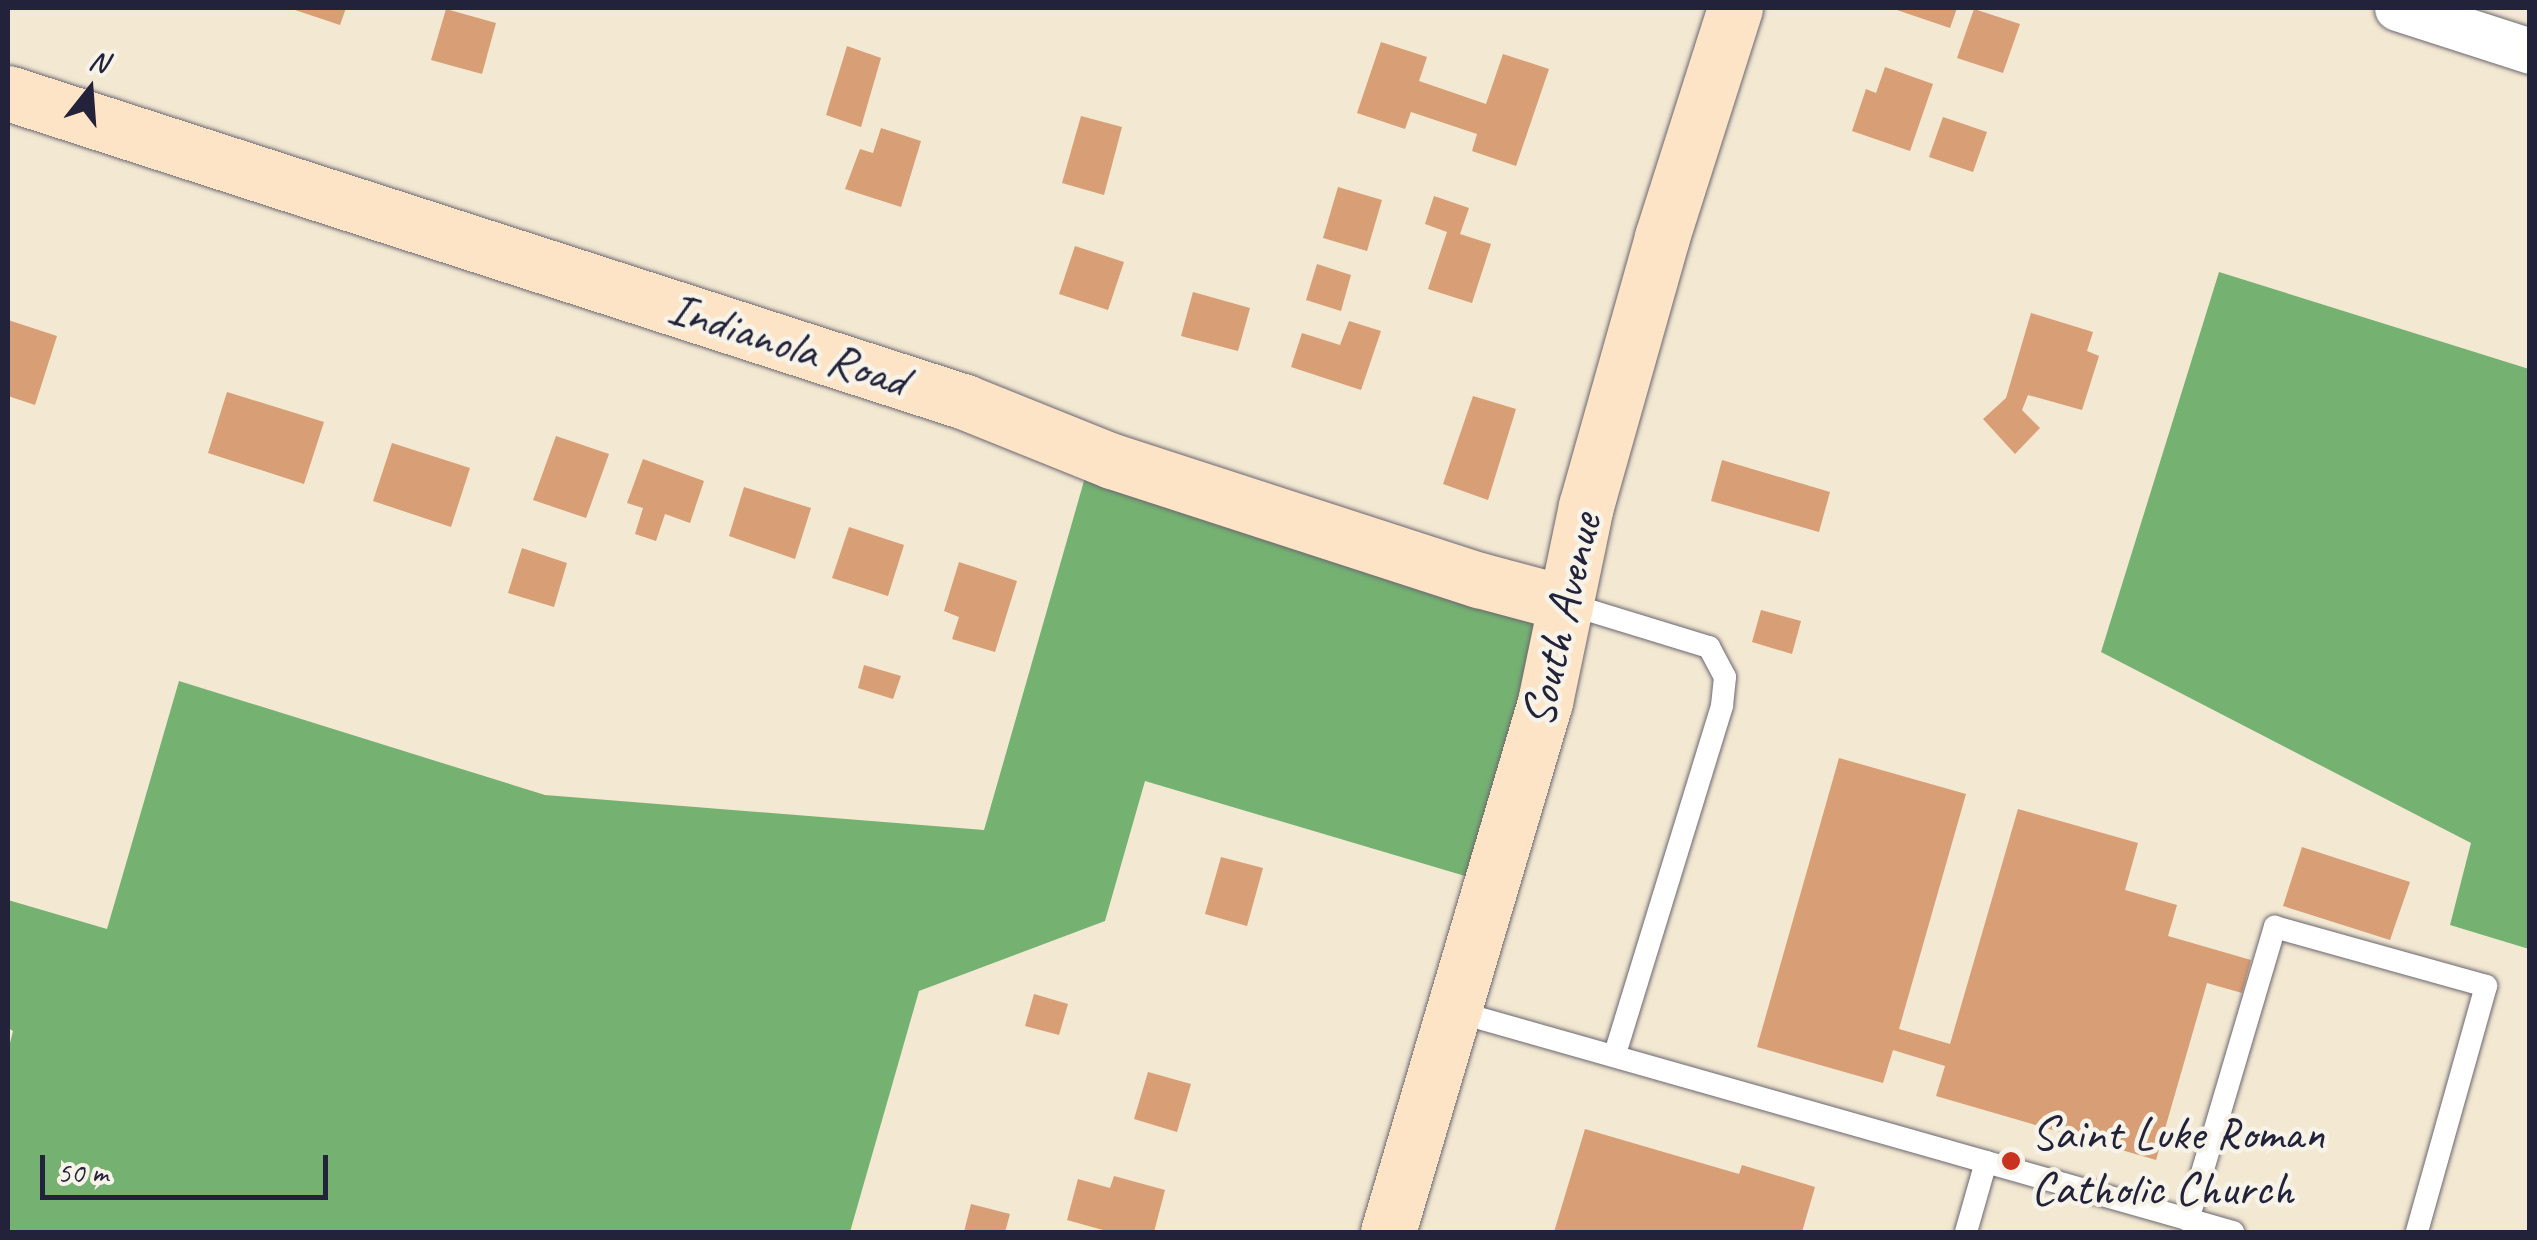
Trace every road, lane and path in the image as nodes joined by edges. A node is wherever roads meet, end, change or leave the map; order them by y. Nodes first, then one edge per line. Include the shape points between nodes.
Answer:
1 (1736, 8) edge
2 (2397, 8) edge
3 (2530, 51) edge
4 (8, 92) edge
5 (1565, 603) junction
6 (1454, 1011) junction
7 (1614, 1056) junction
8 (1986, 1162) junction
9 (2188, 1220) junction
10 (1388, 1232) edge
11 (1966, 1232) edge
12 (2232, 1232) edge
13 (2417, 1232) edge

1 - 5 street, South Avenue via 1654,265
2 - 3 street
4 - 5 street, Indianola Road via 965,402 1149,473
5 - 6 street, South Avenue via 1545,702
5 - 7 lane via 1709,647 1724,677 1722,706
6 - 7 lane
6 - 10 street, South Avenue
7 - 8 lane
8 - 9 lane
8 - 11 lane
9 - 12 lane
9 - 13 lane via 2274,926 2486,986

